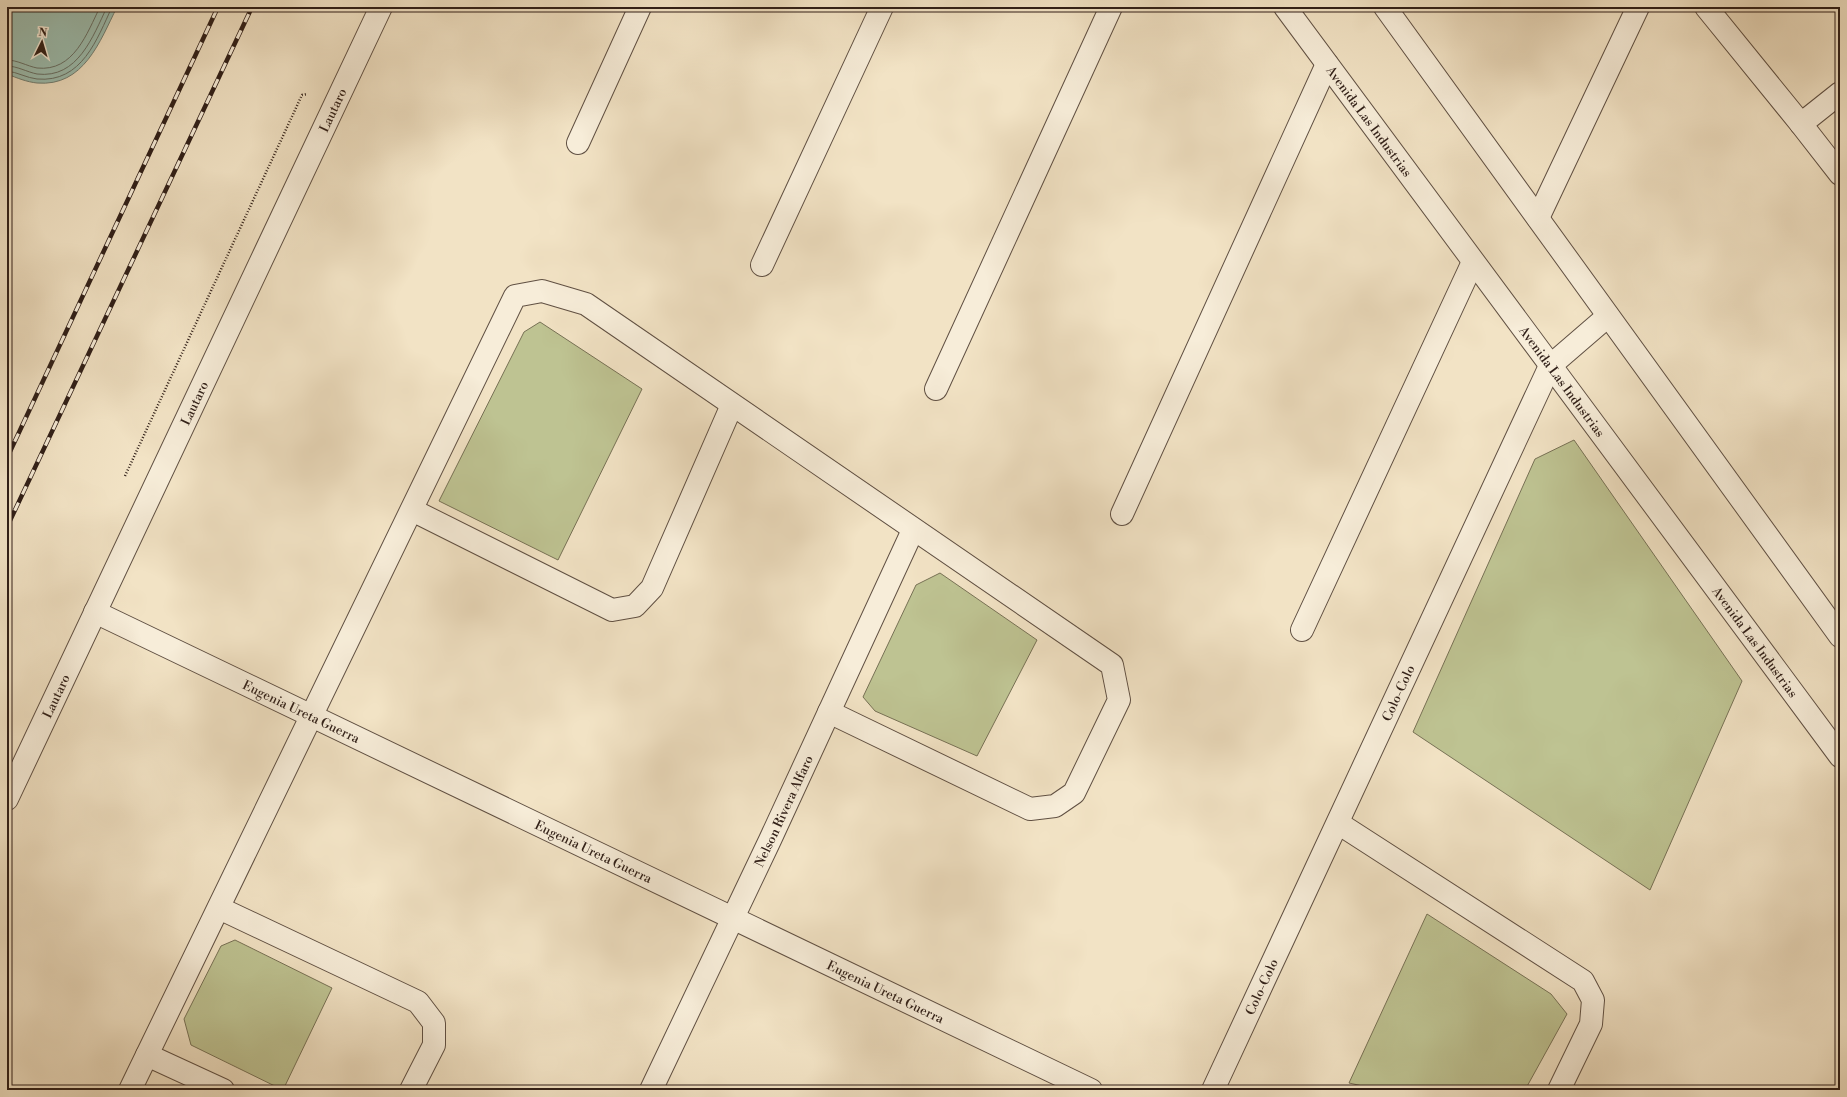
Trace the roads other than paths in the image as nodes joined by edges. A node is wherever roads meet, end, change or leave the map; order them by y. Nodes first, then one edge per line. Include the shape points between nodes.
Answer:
1 (381, 7) edge
2 (640, 7) edge
3 (882, 7) edge
4 (1111, 7) edge
5 (1285, 7) edge
6 (1385, 7) edge
7 (1638, 7) edge
8 (1706, 7) edge
9 (1327, 64) junction
10 (1840, 93) edge
11 (1801, 124) junction
12 (578, 143) dead end
13 (1840, 174) edge
14 (1538, 218) junction
15 (1473, 262) junction
16 (762, 265) dead end
17 (1608, 316) junction
18 (1550, 366) junction
19 (936, 389) dead end
20 (732, 405) junction
21 (412, 510) junction
22 (1122, 514) dead end
23 (914, 530) junction
24 (95, 612) junction
25 (1302, 630) dead end
26 (1840, 636) edge
27 (829, 712) junction
28 (312, 717) junction
29 (1840, 756) edge
30 (7, 799) edge
31 (1338, 823) junction
32 (219, 908) junction
33 (732, 917) junction
34 (147, 1055) junction
35 (130, 1090) edge
36 (223, 1090) edge
37 (412, 1090) edge
38 (651, 1090) edge
39 (1091, 1090) edge
40 (1213, 1090) edge
41 (1559, 1090) edge

1 - 24 street, Lautaro
2 - 12 street
3 - 16 street
4 - 19 street
5 - 9 street, Avenida Las Industrias
6 - 14 street
7 - 14 street
8 - 11 street
9 - 15 street, Avenida Las Industrias
9 - 22 street
10 - 11 street
11 - 13 street
14 - 17 street
15 - 18 street, Avenida Las Industrias
15 - 25 street
17 - 18 street, Colo-Colo
17 - 26 street
18 - 29 street, Avenida Las Industrias
18 - 31 street, Colo-Colo
20 - 21 street via 652,588 635,606 612,610
20 - 21 street via 586,304 542,291 515,296
20 - 23 street
21 - 28 street
23 - 27 street, Nelson Rivera Alfaro
23 - 27 street via 1112,665 1119,700 1074,793 1055,806 1030,809
24 - 28 street, Eugenia Ureta Guerra
24 - 30 street, Lautaro
27 - 33 street, Nelson Rivera Alfaro
28 - 32 street
28 - 33 street, Eugenia Ureta Guerra
31 - 40 street, Colo-Colo
31 - 41 street via 1583,981 1593,1000 1591,1024
32 - 34 street
32 - 37 street via 418,1002 434,1023 434,1045
33 - 38 street, Nelson Rivera Alfaro
33 - 39 street, Eugenia Ureta Guerra
34 - 35 street
34 - 36 street

